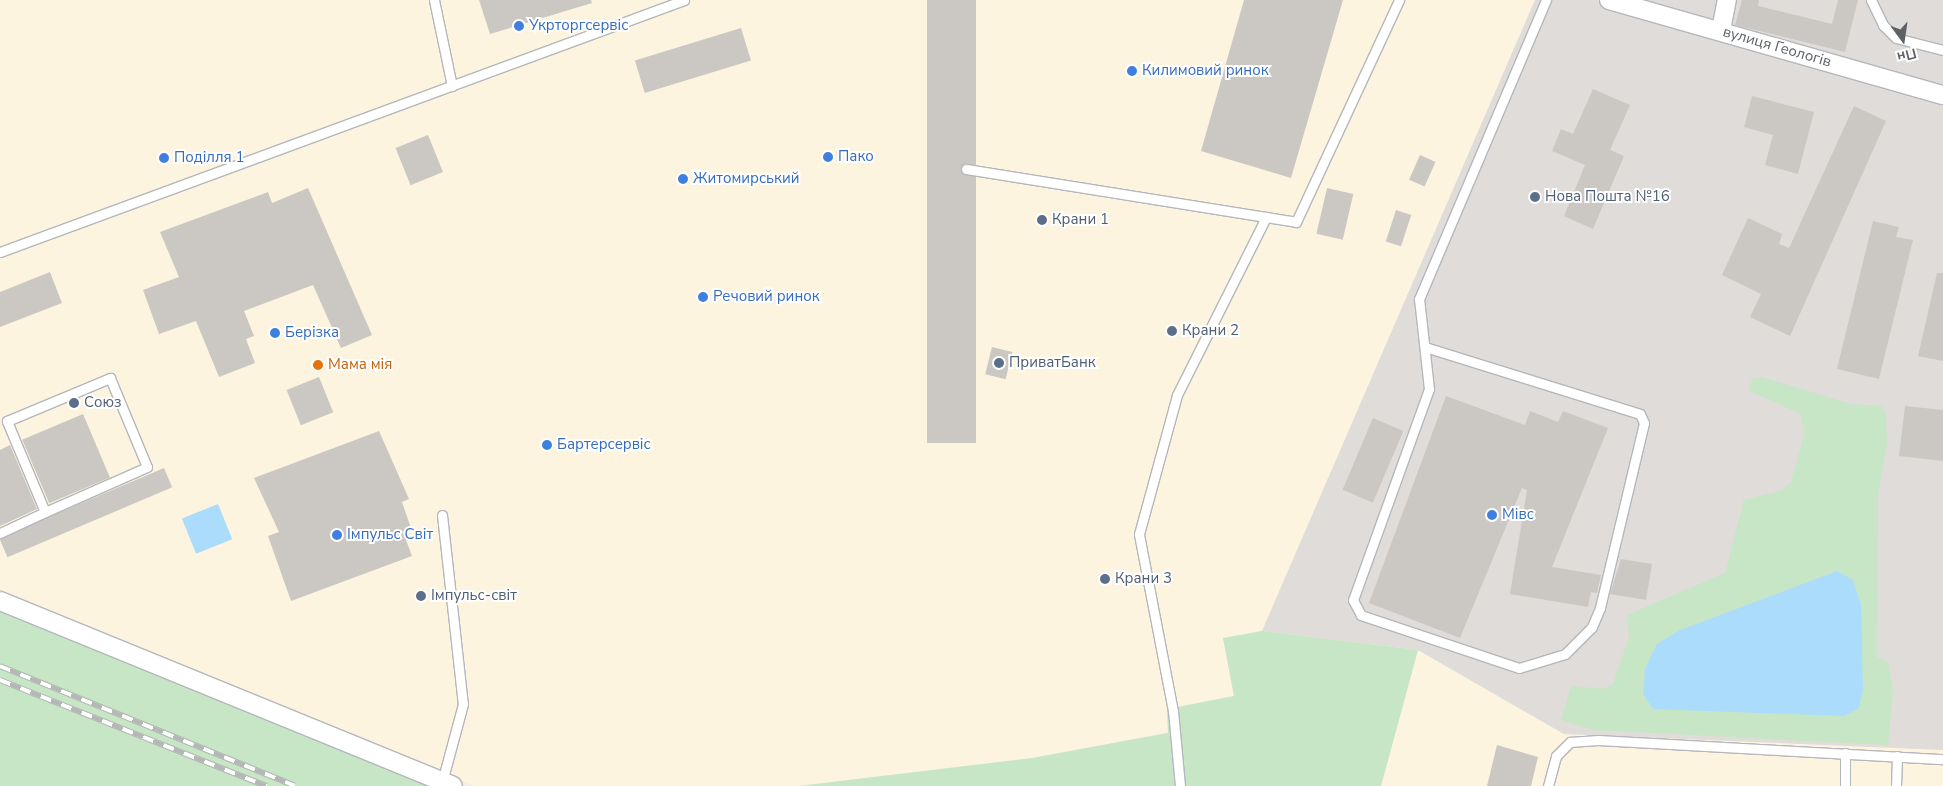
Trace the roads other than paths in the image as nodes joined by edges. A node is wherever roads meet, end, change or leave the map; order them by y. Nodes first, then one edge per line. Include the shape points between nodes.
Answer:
1 (434, 0) edge
2 (684, 0) edge
3 (1400, 0) edge
4 (1546, 0) edge
5 (1610, 0) edge
6 (1727, 0) edge
7 (1871, 0) edge
8 (1721, 30) junction
9 (1943, 50) edge
10 (452, 86) junction
11 (1943, 95) edge
12 (966, 169) dead end
13 (1266, 218) junction
14 (0, 252) edge
15 (1425, 347) junction
16 (45, 512) junction
17 (442, 515) dead end
18 (0, 533) edge
19 (0, 601) edge
20 (1845, 753) junction
21 (1897, 756) junction
22 (1943, 759) edge
23 (448, 784) edge
24 (1180, 786) edge
25 (1548, 786) edge
26 (1845, 786) edge
27 (1896, 786) edge

1 - 10 lane
2 - 10 lane
3 - 13 lane via 1296,222
4 - 15 lane via 1420,299
5 - 8 street, вулиця Геологів
6 - 8 street
7 - 9 lane via 1883,25 1896,38
8 - 11 street, вулиця Геологів
10 - 14 lane
12 - 13 lane
13 - 24 lane via 1177,395 1139,534 1173,711
15 - 15 lane via 1640,414 1644,423 1600,608 1592,627 1566,654 1519,668 1361,615 1354,608 1353,600 1429,389
16 - 16 lane via 7,421 110,378 147,467
16 - 18 lane
17 - 23 lane via 463,704
19 - 23 street
20 - 21 lane
20 - 25 lane via 1669,742 1570,742 1556,756
20 - 26 lane
21 - 22 lane
21 - 27 lane

